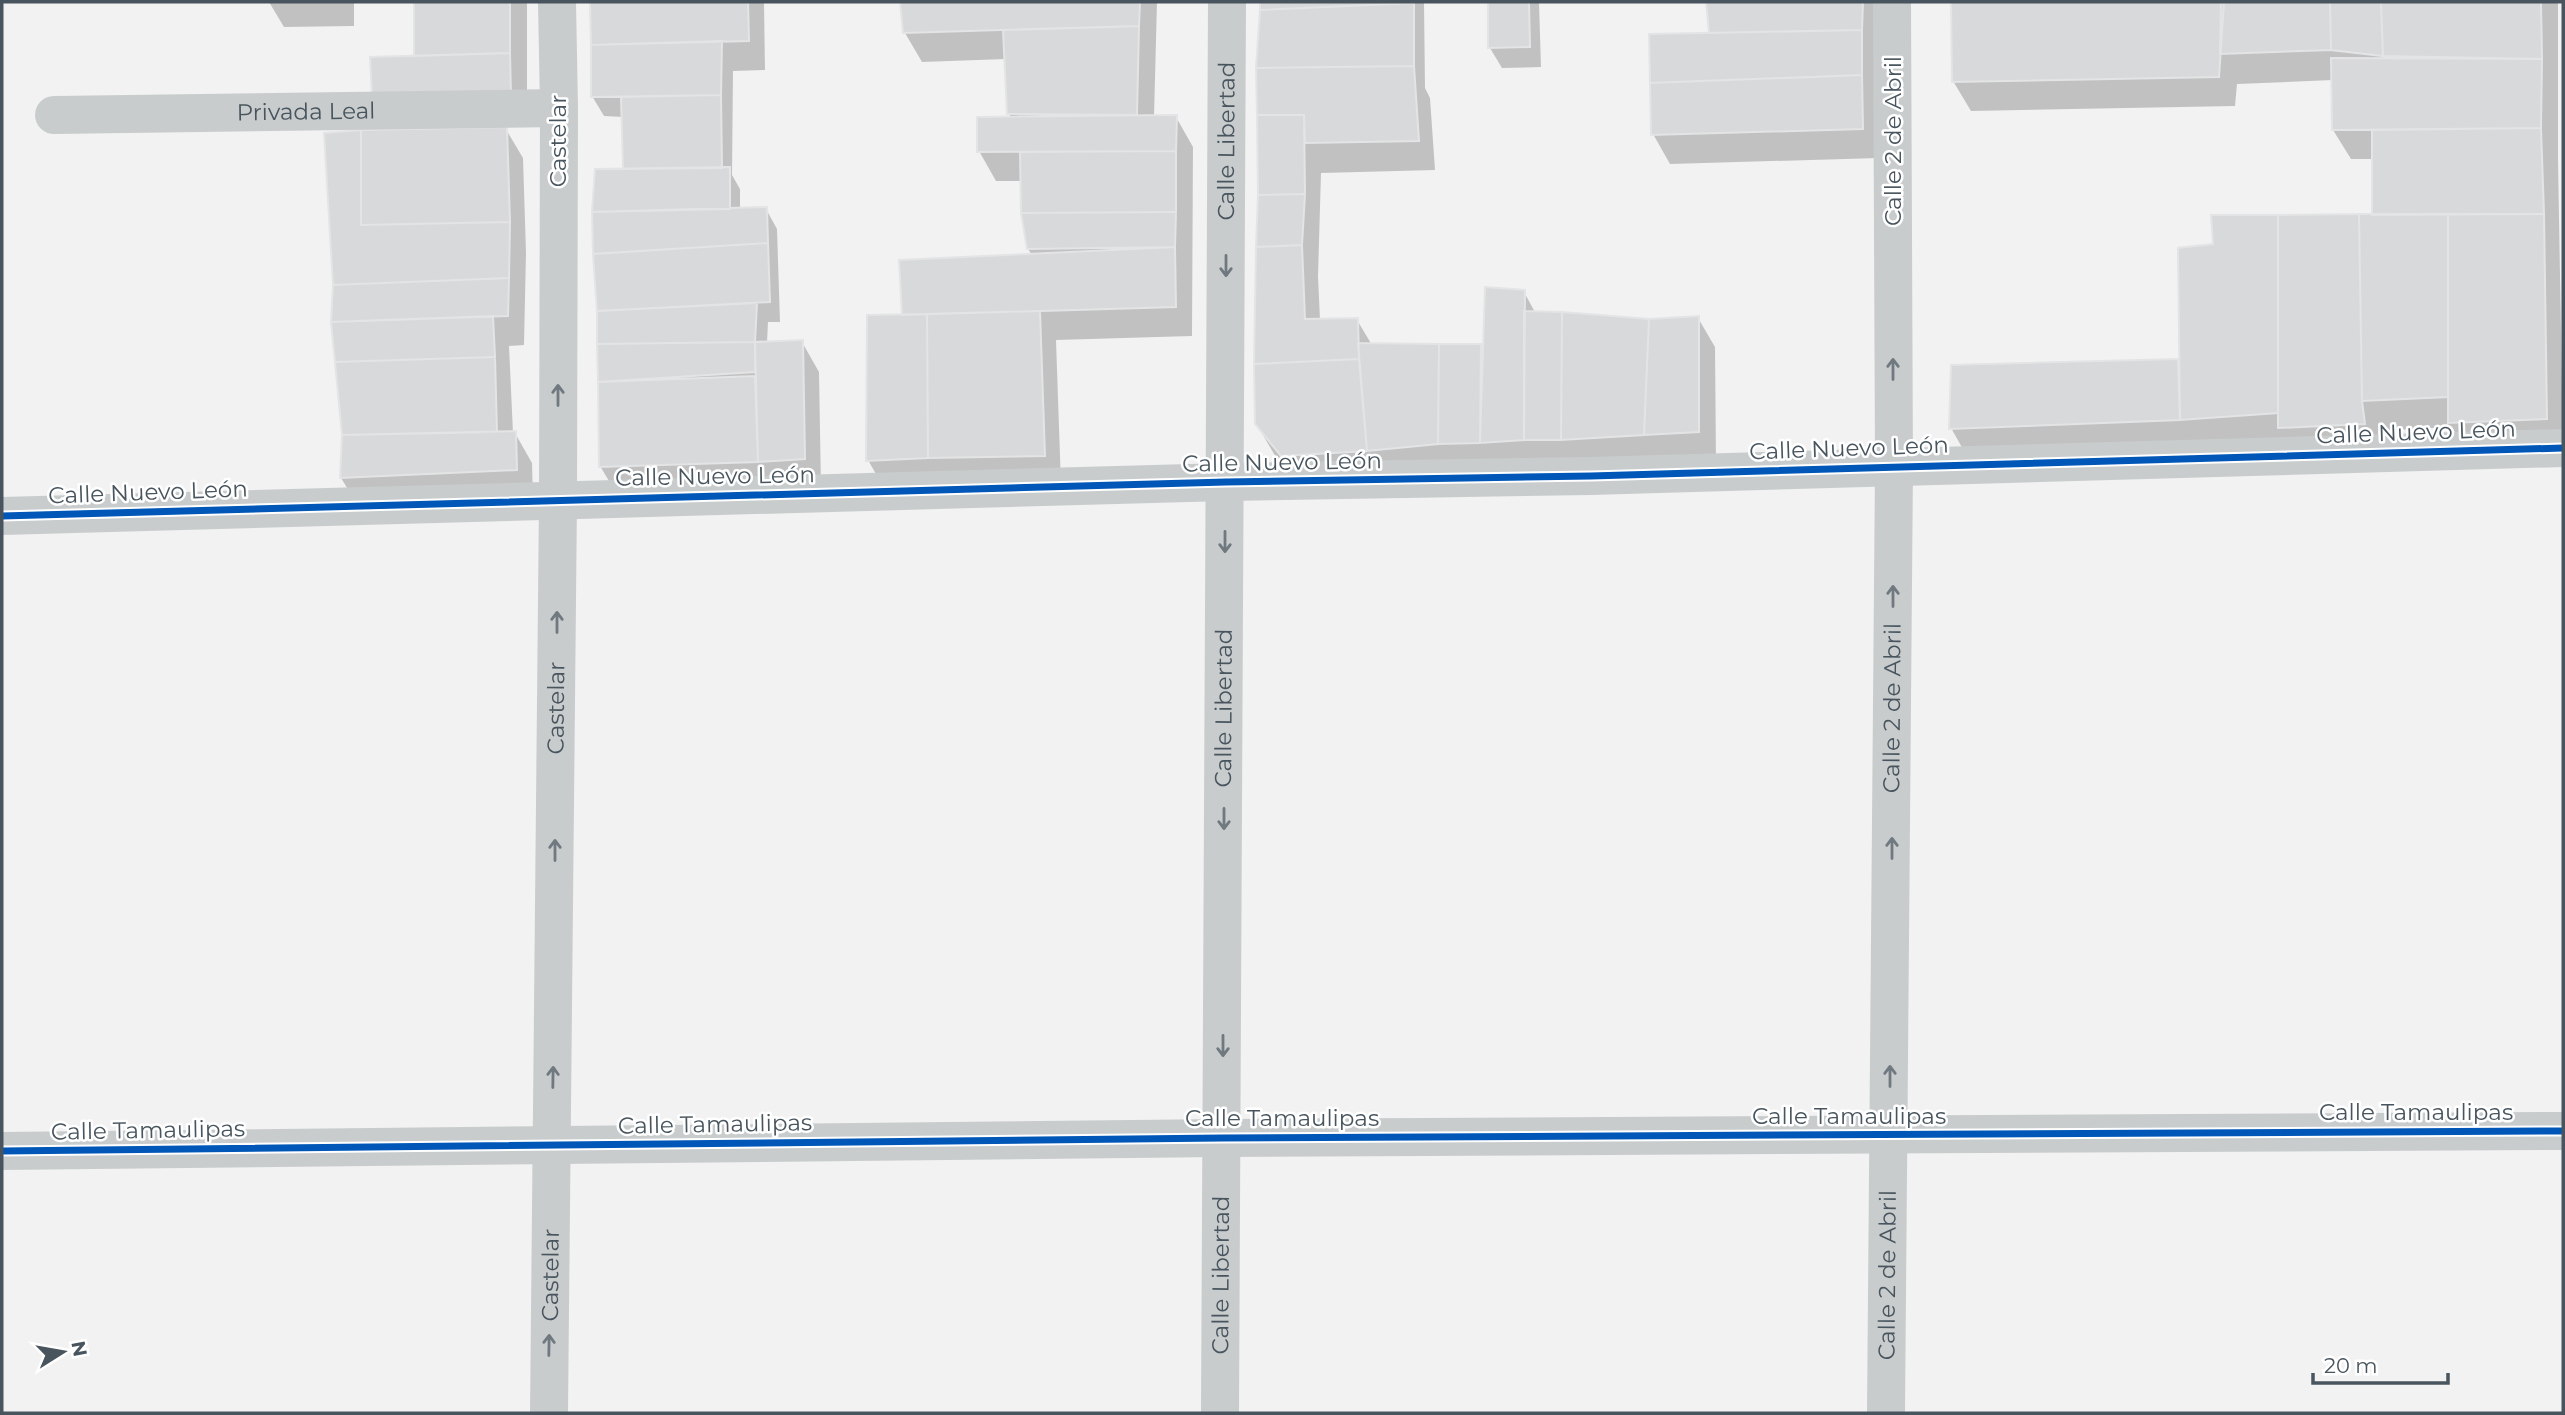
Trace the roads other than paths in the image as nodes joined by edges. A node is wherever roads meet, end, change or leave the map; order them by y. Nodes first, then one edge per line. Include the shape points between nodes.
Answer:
1 (556, 2) edge
2 (1227, 2) edge
3 (1892, 2) edge
4 (559, 108) junction
5 (54, 115) dead end
6 (2563, 448) edge
7 (1894, 466) junction
8 (1226, 482) junction
9 (558, 499) junction
10 (2, 516) edge
11 (2563, 1130) edge
12 (1890, 1135) junction
13 (1222, 1138) junction
14 (552, 1145) junction
15 (2, 1151) edge
16 (549, 1413) edge
17 (1220, 1413) edge
18 (1886, 1413) edge

1 - 4 street, Castelar
2 -> 8 street, Calle Libertad
7 -> 3 street, Calle 2 de Abril
4 - 5 street, Privada Leal
9 -> 4 street, Castelar
6 - 7 street, Calle Nuevo León
7 - 8 street, Calle Nuevo León
12 -> 7 street, Calle 2 de Abril
8 - 9 street, Calle Nuevo León
8 -> 13 street, Calle Libertad
9 - 10 street, Calle Nuevo León
14 -> 9 street, Castelar
11 - 12 street, Calle Tamaulipas
12 - 13 street, Calle Tamaulipas
12 - 18 street, Calle 2 de Abril
13 - 14 street, Calle Tamaulipas
13 - 17 street, Calle Libertad
14 - 15 street, Calle Tamaulipas
16 -> 14 street, Castelar

